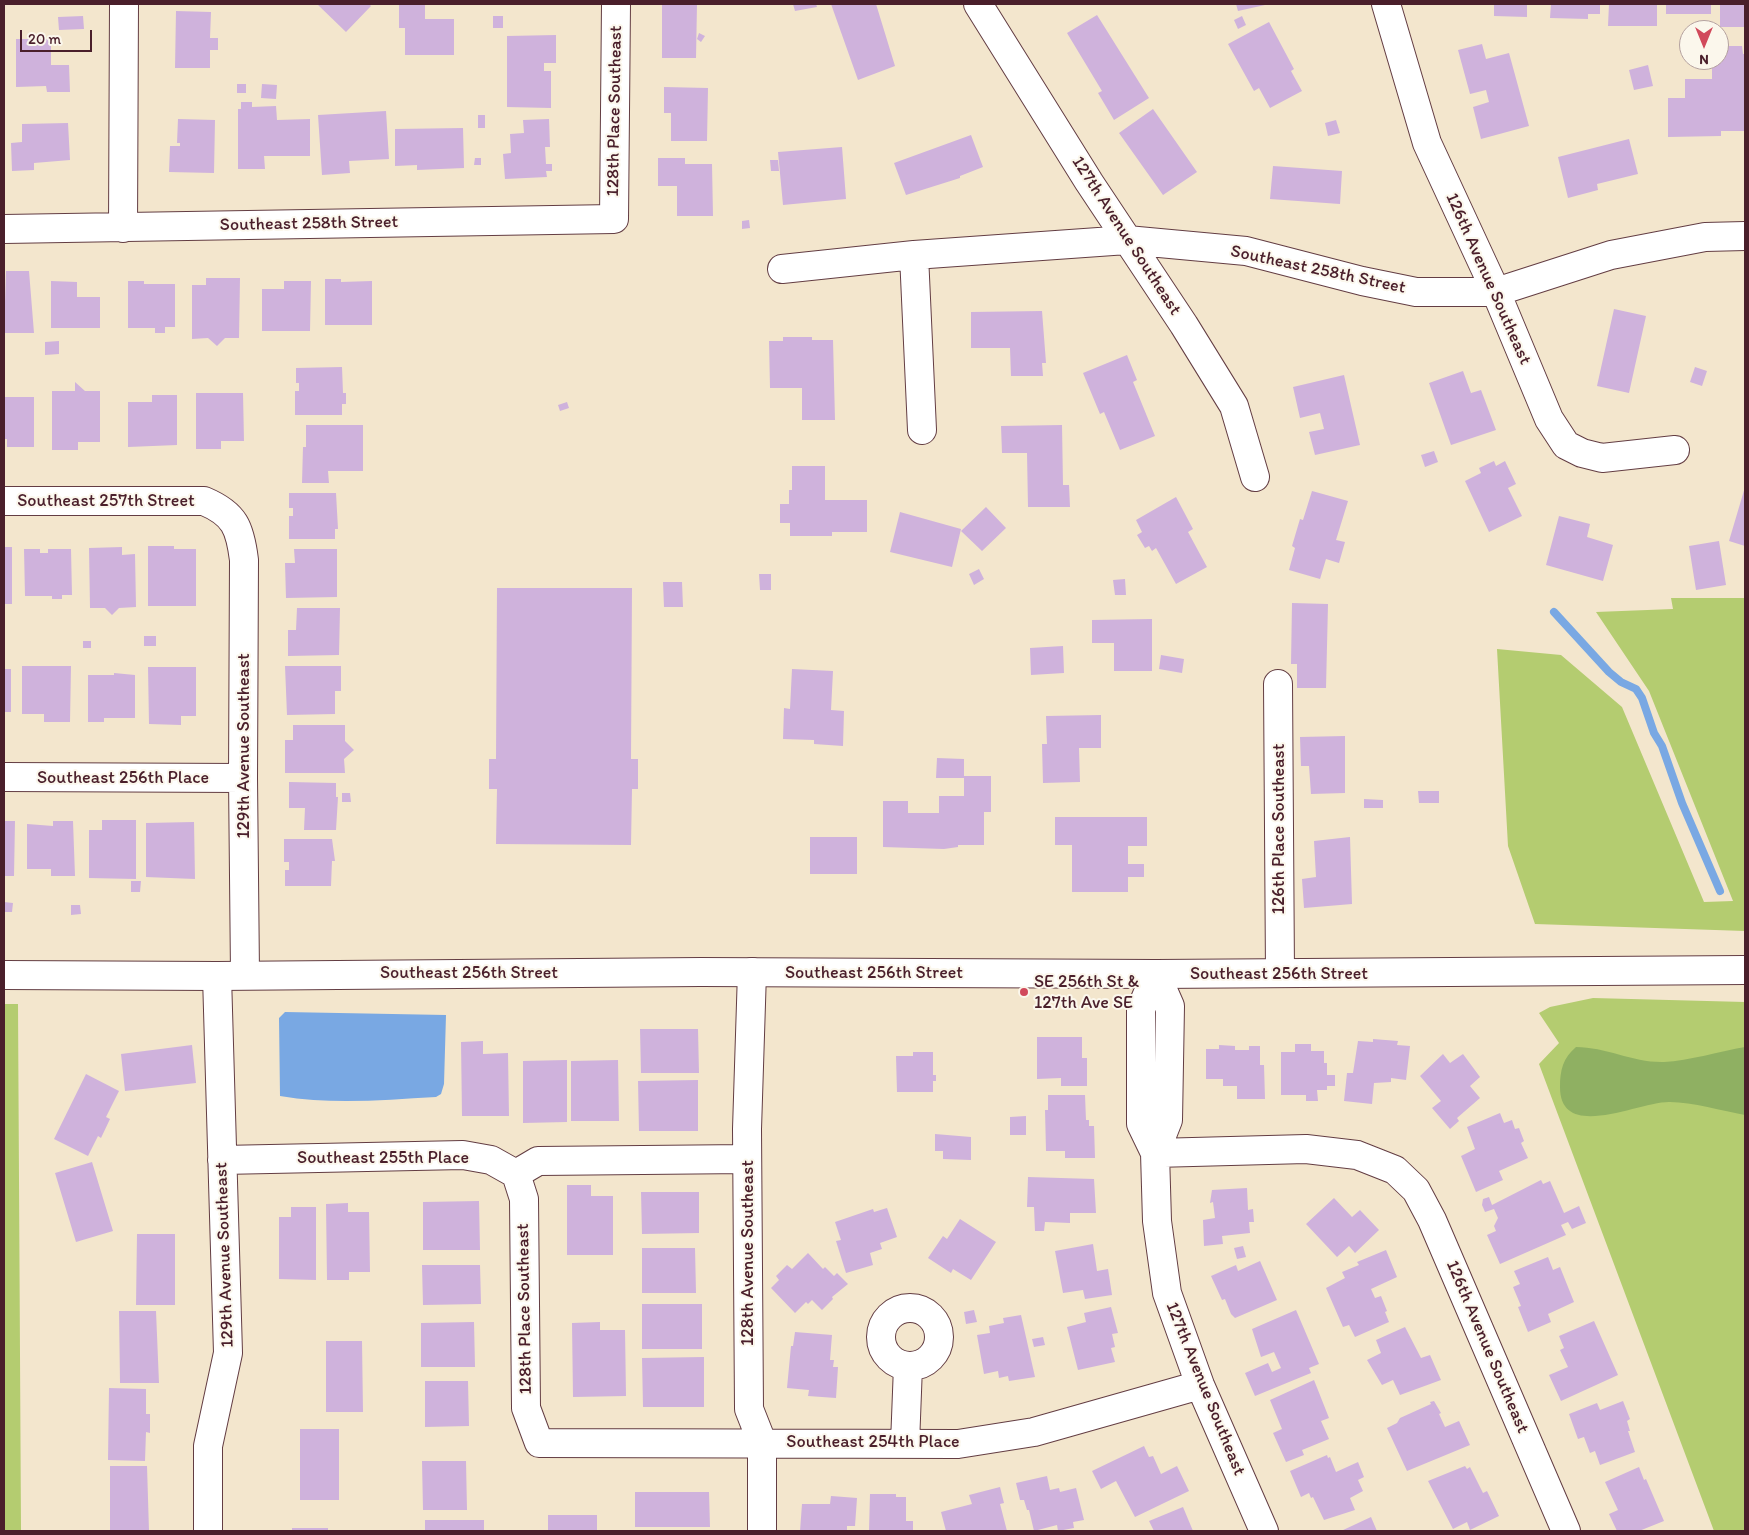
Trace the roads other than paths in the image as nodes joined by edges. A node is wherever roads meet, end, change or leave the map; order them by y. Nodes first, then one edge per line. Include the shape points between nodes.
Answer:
1 (124, 4) edge
2 (616, 4) edge
3 (978, 4) edge
4 (1386, 4) edge
5 (614, 219) joint
6 (122, 228) junction
7 (4, 229) edge
8 (1745, 236) edge
9 (1127, 240) junction
10 (914, 255) junction
11 (782, 269) dead end
12 (1496, 292) junction
13 (922, 430) dead end
14 (1675, 450) dead end
15 (1255, 477) dead end
16 (4, 500) edge
17 (232, 519) joint
18 (1278, 684) dead end
19 (4, 777) edge
20 (243, 778) junction
21 (1745, 970) edge
22 (752, 972) junction
23 (1280, 973) junction
24 (246, 974) junction
25 (1156, 974) junction
26 (4, 975) edge
27 (216, 976) junction
28 (1155, 1153) junction
29 (222, 1160) junction
30 (747, 1160) junction
31 (516, 1174) junction
32 (908, 1366) dead end
33 (1200, 1385) junction
34 (762, 1442) junction
35 (539, 1443) joint
36 (905, 1444) junction
37 (208, 1531) edge
38 (762, 1531) edge
39 (1264, 1531) edge
40 (1566, 1531) edge

1 - 6 street
2 - 5 street, 128th Place Southeast
3 - 9 street, 127th Avenue Southeast
4 - 12 street, 126th Avenue Southeast via 1427,143
5 - 6 street, Southeast 258th Street
6 - 7 street, Southeast 258th Street
8 - 12 street, Southeast 258th Street via 1705,237 1611,256
9 - 10 street, Southeast 258th Street
9 - 12 street, Southeast 258th Street via 1246,251 1416,292
9 - 15 street, 127th Avenue Southeast via 1234,406
10 - 11 street, Southeast 258th Street
10 - 13 street
12 - 14 street, 126th Avenue Southeast via 1549,419 1566,444 1582,453 1602,458
16 - 17 street, Southeast 257th Street via 204,500
17 - 20 street, 129th Avenue Southeast via 241,537 244,560
18 - 23 street, 126th Place Southeast
19 - 20 street, Southeast 256th Place
20 - 24 street, 129th Avenue Southeast
21 - 23 street, Southeast 256th Street
22 - 24 street, Southeast 256th Street
22 - 25 street, Southeast 256th Street
22 - 30 street, 128th Avenue Southeast
23 - 25 street, Southeast 256th Street
24 - 27 street, Southeast 256th Street
25 - 28 street, 127th Avenue Southeast via 1170,1006 1168,1120
26 - 27 street, Southeast 256th Street
27 - 29 street, 129th Avenue Southeast
28 - 33 street, 127th Avenue Southeast via 1157,1221 1167,1293
28 - 40 street, 126th Avenue Southeast via 1306,1149 1357,1155 1396,1170 1416,1190 1432,1220
29 - 31 street, Southeast 255th Place via 463,1155 491,1160
29 - 37 street, 129th Avenue Southeast via 228,1353 208,1446
30 - 31 street via 538,1161
30 - 34 street, 128th Avenue Southeast via 748,1409
31 - 35 street, 128th Place Southeast via 524,1199 526,1408
32 - 36 street
33 - 36 street, Southeast 254th Place via 1034,1432 958,1444
33 - 39 street, 127th Avenue Southeast
34 - 35 street, Southeast 254th Place
34 - 36 street, Southeast 254th Place
34 - 38 street, 128th Avenue Southeast

